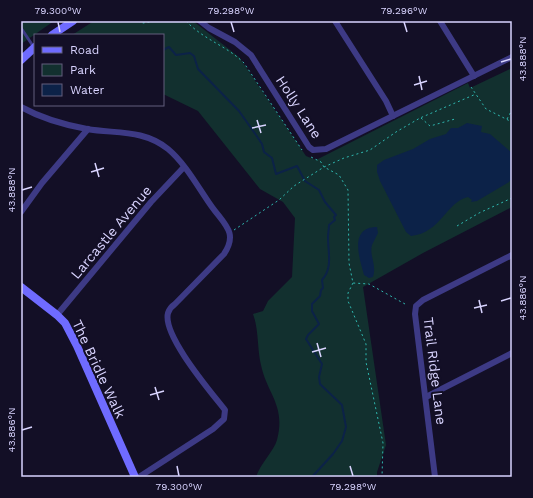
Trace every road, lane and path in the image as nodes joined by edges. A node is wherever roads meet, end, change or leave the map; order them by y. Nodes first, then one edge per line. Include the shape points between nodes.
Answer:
1 (73, 21) edge
2 (138, 21) edge
3 (156, 21) edge
4 (186, 21) edge
5 (200, 21) edge
6 (335, 21) edge
7 (440, 21) edge
8 (21, 28) edge
9 (54, 34) edge
10 (34, 47) edge
11 (512, 57) edge
12 (21, 60) edge
13 (474, 76) junction
14 (471, 87) dead end
15 (476, 94) junction
16 (21, 107) edge
17 (512, 110) edge
18 (393, 116) junction
19 (420, 118) junction
20 (455, 119) dead end
21 (507, 120) junction
22 (512, 122) edge
23 (88, 129) junction
24 (305, 152) dead end
25 (311, 156) dead end
26 (184, 167) junction
27 (324, 167) junction
28 (512, 198) edge
29 (21, 212) edge
30 (457, 226) dead end
31 (230, 232) junction
32 (512, 255) edge
33 (353, 283) junction
34 (21, 287) edge
35 (405, 304) dead end
36 (57, 315) junction
37 (512, 353) edge
38 (426, 397) junction
39 (135, 477) edge
40 (139, 477) edge
41 (382, 477) edge
42 (436, 477) edge

1 - 9 street
2 - 3 path
4 - 24 path via 212,42 235,53 299,147
5 - 18 street, Holly Lane via 235,42 251,56 313,150 326,149
6 - 18 street
7 - 13 street
8 - 10 lane
10 - 12 street
11 - 13 street
13 - 18 street
14 - 15 path
15 - 19 path
15 - 21 path via 486,109
16 - 23 street via 62,123
17 - 21 path
19 - 20 path via 430,126
19 - 27 path via 370,150
21 - 22 path
23 - 26 street via 137,134 155,141 169,149
23 - 29 street
25 - 27 path
26 - 31 street
26 - 36 street, Larcastle Avenue via 151,202
27 - 31 path
27 - 33 path via 339,175 348,190 349,263
28 - 30 path
31 - 40 street via 229,246 224,254 175,304 168,313 167,321 177,346 225,410 224,419
32 - 38 street, Trail Ridge Lane via 423,300 416,306
33 - 35 path via 369,284
33 - 41 path via 348,293 348,301 366,344 366,362 383,443
34 - 36 street, The Bridle Walk
36 - 39 street, The Bridle Walk via 65,323 77,346
37 - 38 street
38 - 42 street, Trail Ridge Lane

